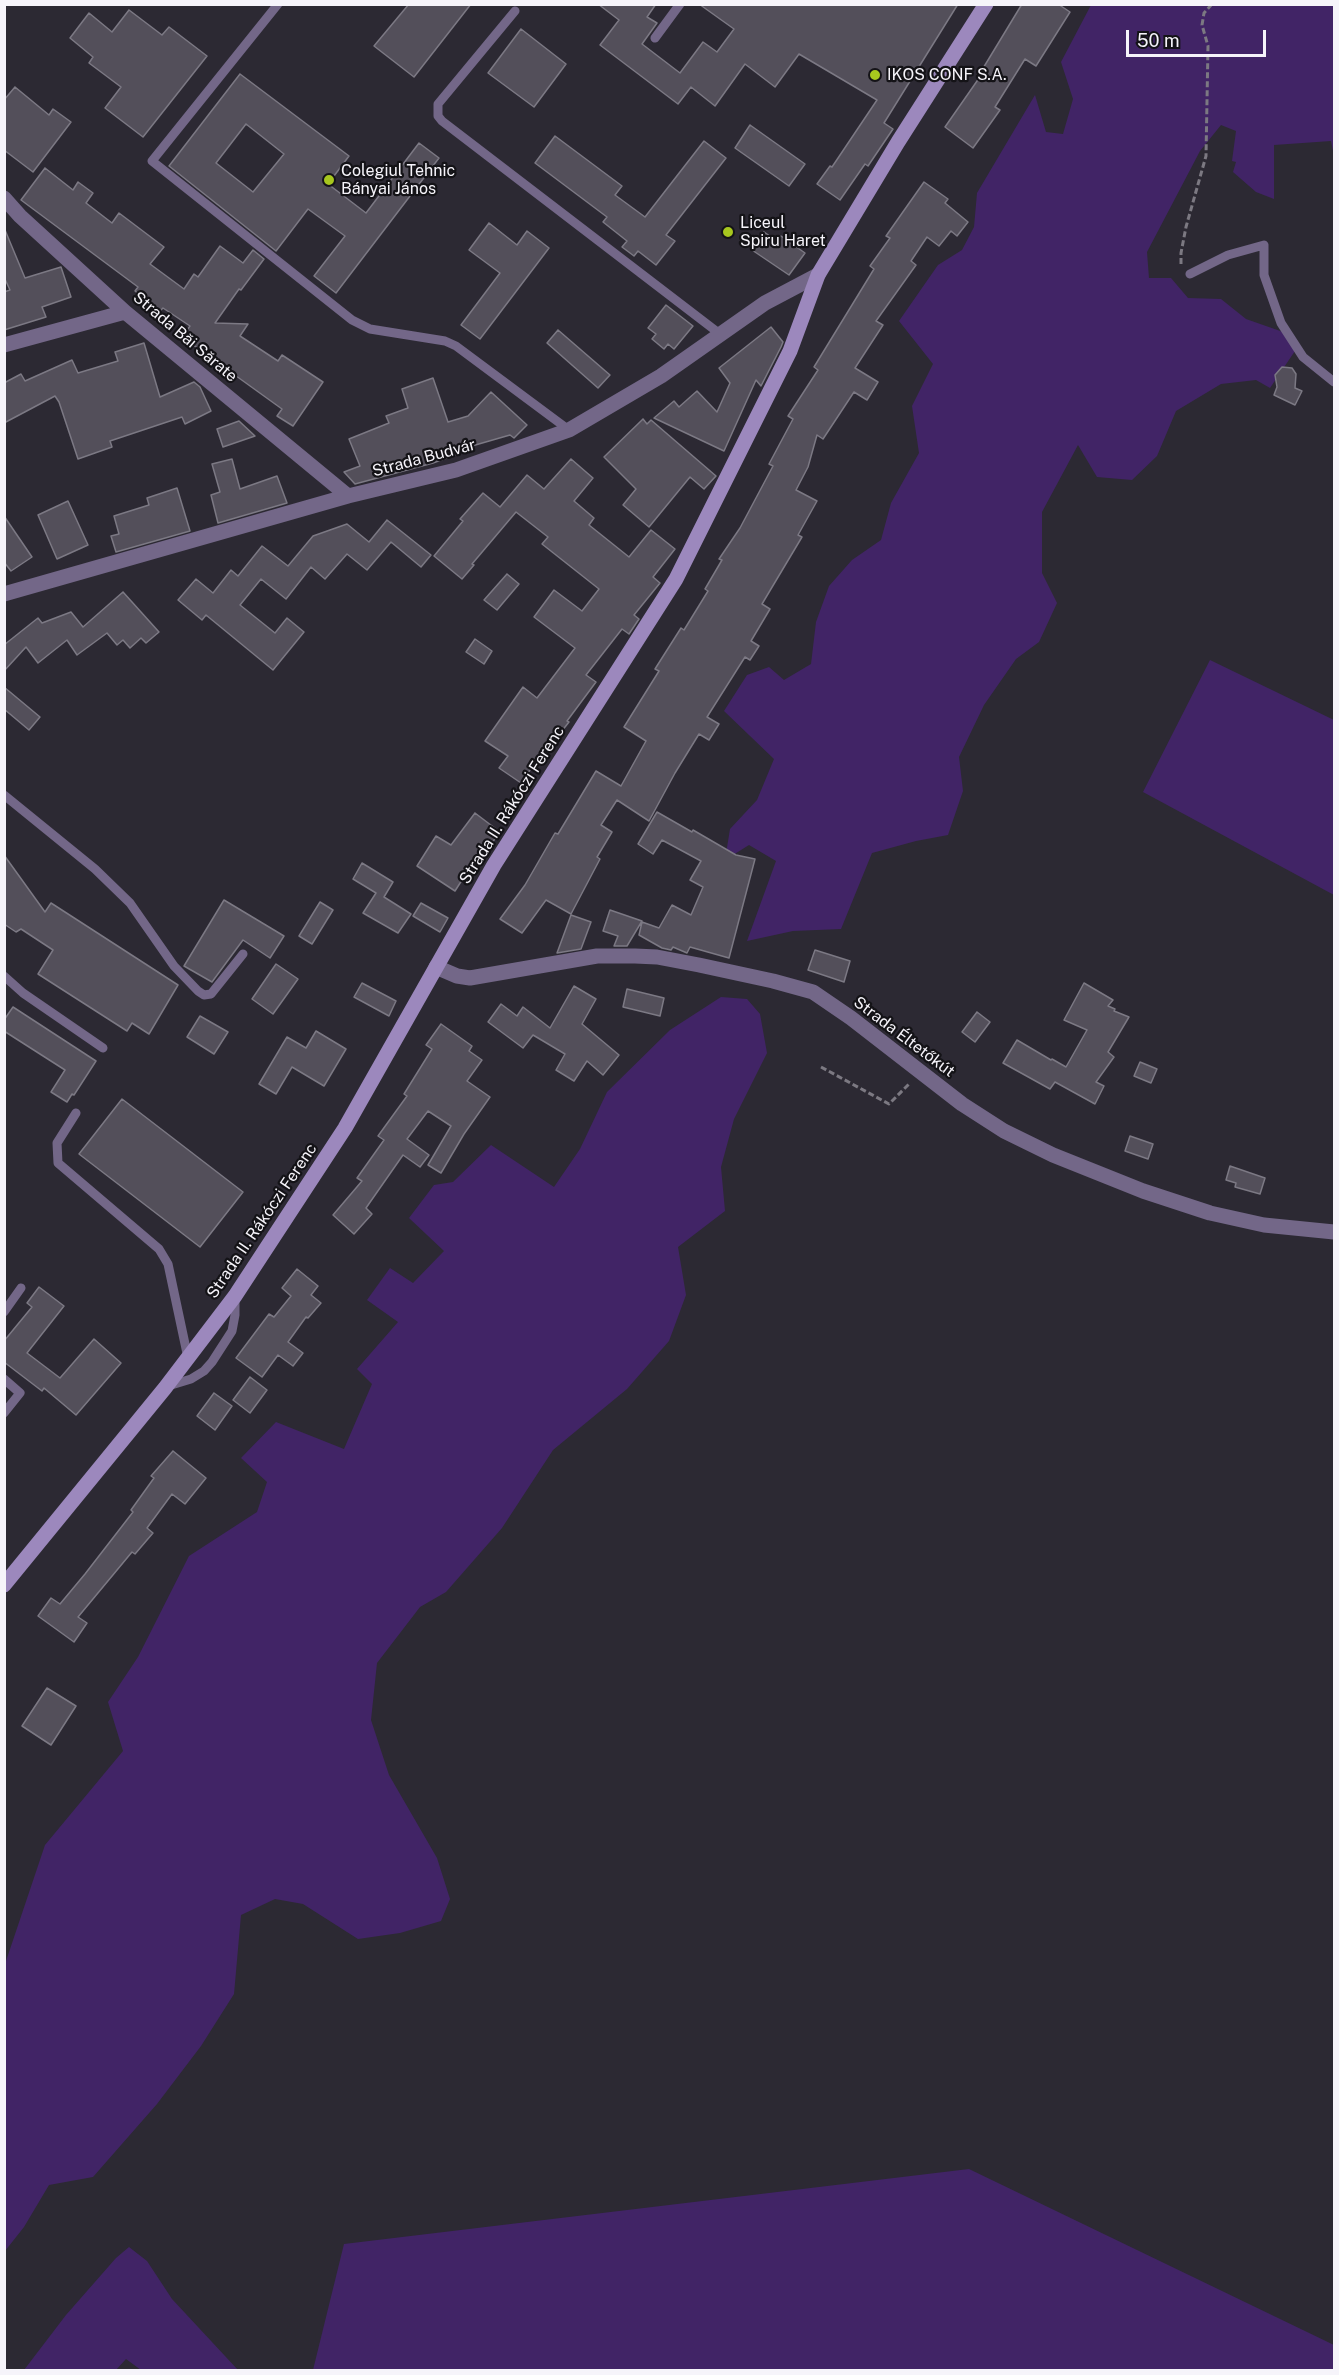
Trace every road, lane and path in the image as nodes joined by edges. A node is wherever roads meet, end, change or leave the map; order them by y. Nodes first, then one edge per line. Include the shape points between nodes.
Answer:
1 (278, 4) edge
2 (680, 4) edge
3 (986, 4) edge
4 (1212, 4) edge
5 (515, 11) dead end
6 (655, 38) dead end
7 (4, 198) edge
8 (20, 216) junction
9 (4, 221) edge
10 (1190, 274) joint
11 (818, 275) junction
12 (125, 312) junction
13 (720, 334) junction
14 (4, 345) edge
15 (1335, 381) edge
16 (569, 430) junction
17 (348, 496) junction
18 (4, 594) edge
19 (4, 795) edge
20 (243, 954) dead end
21 (436, 967) junction
22 (4, 976) edge
23 (103, 1048) dead end
24 (821, 1067) dead end
25 (921, 1072) junction
26 (76, 1113) dead end
27 (1335, 1232) edge
28 (21, 1288) dead end
29 (235, 1296) junction
30 (4, 1312) edge
31 (188, 1358) junction
32 (4, 1379) edge
33 (165, 1388) junction
34 (4, 1413) edge
35 (4, 1585) edge

1 - 16 lane via 152,161 352,320 370,329 456,346
2 - 6 lane
3 - 11 main road, Strada II. Rákóczi Ferenc
4 - 10 path via 1204,13 1202,25 1208,46 1206,156 1181,253 1182,271
5 - 13 lane via 438,104 438,116
7 - 8 street, Strada Băi Sărate
8 - 9 street
8 - 12 street, Strada Băi Sărate
10 - 15 lane via 1228,255 1264,244 1264,275 1281,323 1303,357
11 - 13 street, Strada Budvár via 765,303
11 - 21 main road, Strada II. Rákóczi Ferenc via 790,351 676,579 494,865
12 - 14 street
12 - 17 street, Strada Băi Sărate
13 - 16 street, Strada Budvár via 661,376
16 - 17 street, Strada Budvár via 456,470
17 - 18 street, Strada Budvár
19 - 20 lane via 95,869 130,903 174,966 204,995 211,994
21 - 25 street, Strada Éltetőkút via 470,978 597,956 635,956 773,981 813,992
21 - 29 main road, Strada II. Rákóczi Ferenc via 345,1128
22 - 23 lane
24 - 25 path via 889,1104
25 - 27 street, Strada Éltetőkút via 1004,1131 1143,1191 1210,1213 1264,1225
26 - 31 lane via 57,1143 58,1163 159,1249 168,1264
28 - 30 lane
29 - 31 main road, Strada II. Rákóczi Ferenc
29 - 33 lane via 232,1331 212,1362 191,1379
31 - 33 main road, Strada II. Rákóczi Ferenc
32 - 34 lane via 20,1393
33 - 35 main road, Strada II. Rákóczi Ferenc

